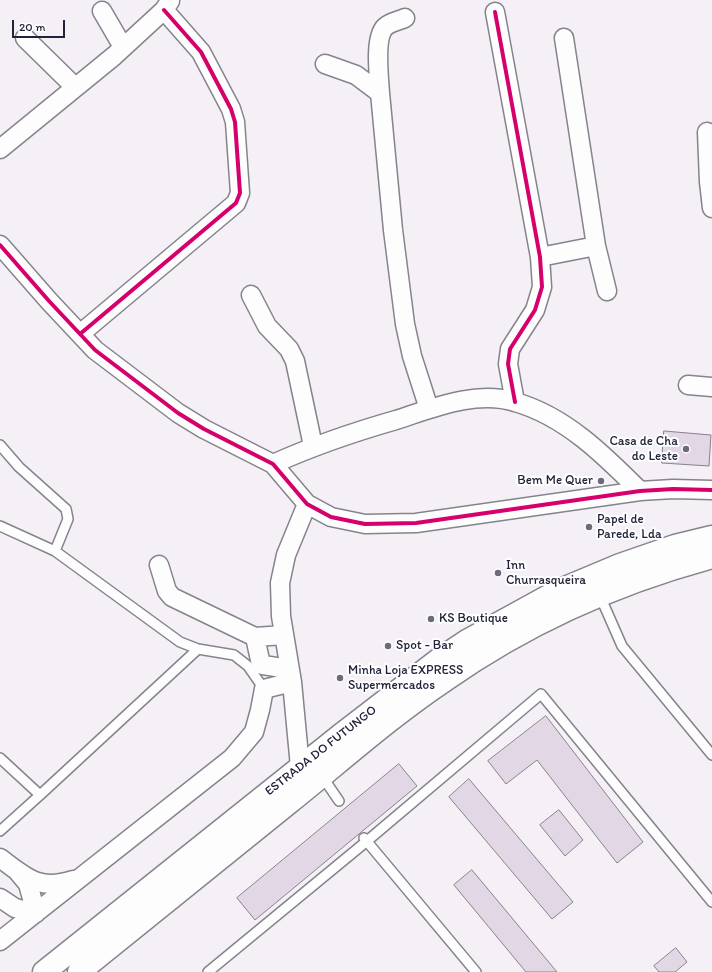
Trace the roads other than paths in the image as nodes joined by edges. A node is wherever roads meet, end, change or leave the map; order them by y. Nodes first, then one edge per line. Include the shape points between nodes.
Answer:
1 (167, 5) edge
2 (102, 11) dead end
3 (495, 12) dead end
4 (405, 18) dead end
5 (25, 38) dead end
6 (564, 38) dead end
7 (123, 47) junction
8 (326, 64) dead end
9 (75, 87) junction
10 (380, 93) junction
11 (706, 132) dead end
12 (0, 149) edge
13 (711, 182) edge
14 (712, 208) edge
15 (0, 245) edge
16 (596, 246) junction
17 (540, 257) junction
18 (607, 291) dead end
19 (251, 296) dead end
20 (80, 334) junction
21 (688, 385) dead end
22 (712, 387) edge
23 (515, 402) junction
24 (430, 409) junction
25 (0, 445) edge
26 (313, 446) junction
27 (273, 464) junction
28 (712, 490) edge
29 (640, 491) junction
30 (307, 504) junction
31 (0, 526) edge
32 (712, 537) edge
33 (55, 551) junction
34 (712, 557) edge
35 (159, 565) dead end
36 (599, 594) junction
37 (284, 635) junction
38 (255, 638) junction
39 (198, 648) junction
40 (290, 676) junction
41 (264, 689) junction
42 (712, 755) edge
43 (0, 758) edge
44 (300, 767) junction
45 (322, 776) junction
46 (40, 795) junction
47 (339, 801) dead end
48 (0, 830) edge
49 (366, 839) junction
50 (0, 858) edge
51 (18, 871) junction
52 (80, 878) junction
53 (0, 898) edge
54 (712, 902) edge
55 (36, 913) junction
56 (0, 941) edge
57 (214, 970) edge
58 (44, 972) edge
59 (79, 972) edge
60 (476, 972) edge

1 - 7 street
1 - 20 street via 200,52 231,109 235,122 240,193 236,203
2 - 7 street
3 - 17 street
4 - 10 street via 389,24 380,33
5 - 9 street
6 - 16 street
7 - 9 street
8 - 10 street via 356,75
9 - 12 street
10 - 24 street via 405,324 412,356
11 - 13 street
13 - 14 street
15 - 20 street
16 - 17 street
16 - 18 street
17 - 23 street via 542,287 535,310 510,349 508,364
19 - 26 street via 267,326 289,349 295,362
20 - 27 street via 95,350 178,413 204,430
21 - 22 street
23 - 24 street via 484,398
23 - 29 street via 554,419 585,440
24 - 26 street
25 - 33 lane via 19,467 66,509 68,519
26 - 27 street
27 - 30 street
28 - 29 street
29 - 30 street via 416,523 365,524 331,517
30 - 37 street via 286,555 280,583
31 - 33 lane
32 - 44 main road, ESTRADA DO FUTUNGO via 675,546 620,565 558,590 496,623 437,661
33 - 39 lane via 180,642
34 - 36 main road, ESTRADA DO FUTUNGO
35 - 38 street via 167,591 172,597
36 - 42 lane via 622,646
36 - 45 main road, ESTRADA DO FUTUNGO via 525,630 445,679
37 - 38 street
37 - 40 street
38 - 40 street via 263,665
39 - 41 lane via 234,655 248,666
39 - 46 lane
40 - 41 street
40 - 44 street
41 - 52 street via 254,732 232,758
43 - 46 lane
44 - 58 main road, ESTRADA DO FUTUNGO
45 - 47 lane
45 - 59 main road, ESTRADA DO FUTUNGO
46 - 48 lane
49 - 54 lane via 541,694
49 - 57 lane
49 - 60 lane
50 - 51 street
51 - 52 street via 42,885 57,885
51 - 55 street via 28,884
52 - 55 street
53 - 55 street via 15,908
55 - 56 street

